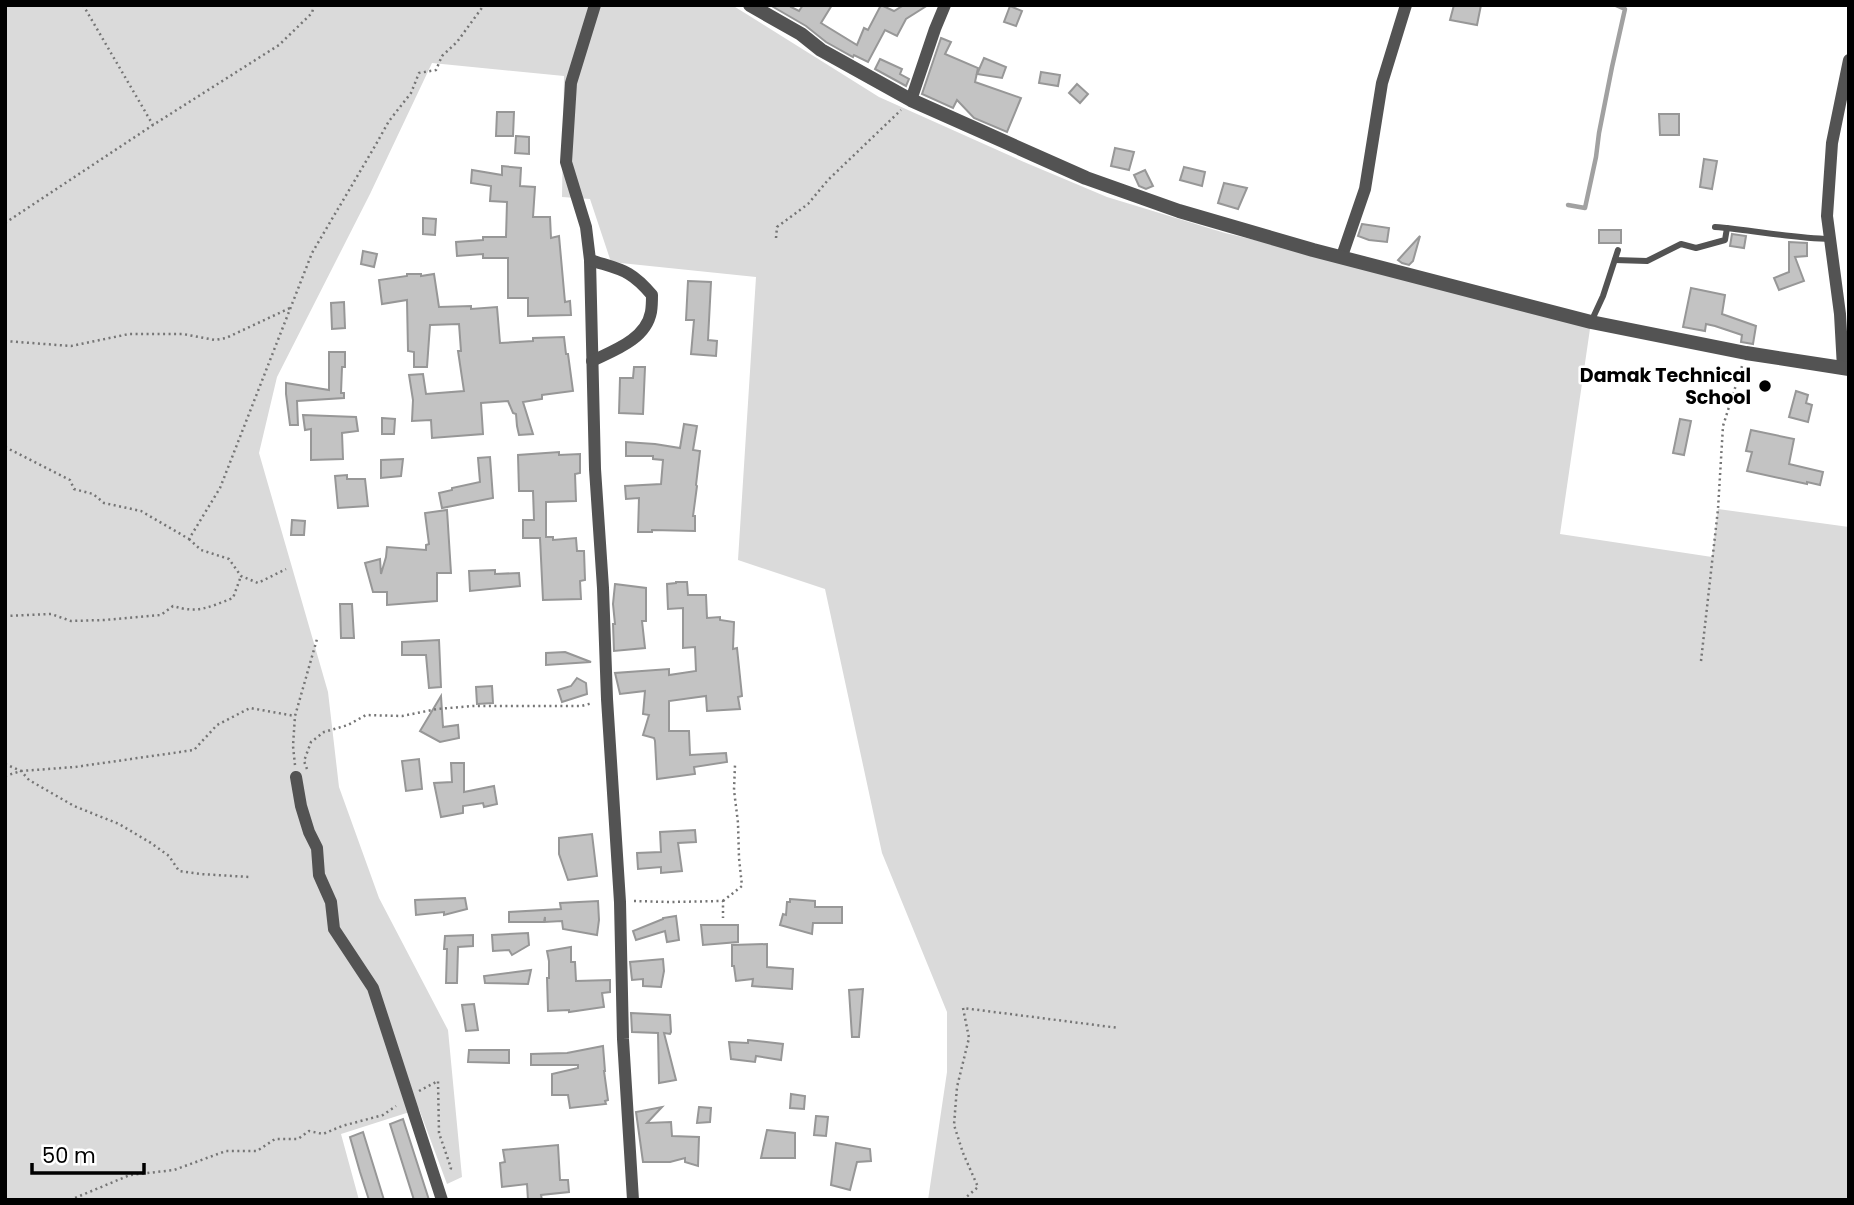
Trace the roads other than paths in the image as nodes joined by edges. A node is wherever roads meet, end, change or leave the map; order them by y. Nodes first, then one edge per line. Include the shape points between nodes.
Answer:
1 (595, 5) edge
2 (750, 5) edge
3 (945, 5) edge
4 (1406, 5) edge
5 (1849, 60) edge
6 (911, 100) junction
7 (1715, 227) dead end
8 (1727, 228) junction
9 (1832, 239) junction
10 (1618, 250) dead end
11 (1342, 256) junction
12 (590, 260) junction
13 (1615, 260) junction
14 (1591, 322) junction
15 (593, 361) junction
16 (1846, 368) edge
17 (296, 777) road end
18 (440, 1195) edge
19 (633, 1200) edge

1 - 12 street via 571,83 566,162 586,227
2 - 6 street
3 - 6 street
4 - 11 street via 1382,83 1365,190
5 - 9 street via 1832,143 1828,216
6 - 11 street via 1097,182 1178,211
7 - 8 lane
8 - 9 lane
8 - 13 lane via 1726,240 1696,248 1681,244 1647,261
9 - 16 street
10 - 13 lane
11 - 14 street
12 - 15 street
12 - 15 street via 628,272 652,295 651,314 638,335
13 - 14 lane
14 - 16 street
15 - 19 street
17 - 18 street via 317,848 319,875 331,902 334,929 373,988

